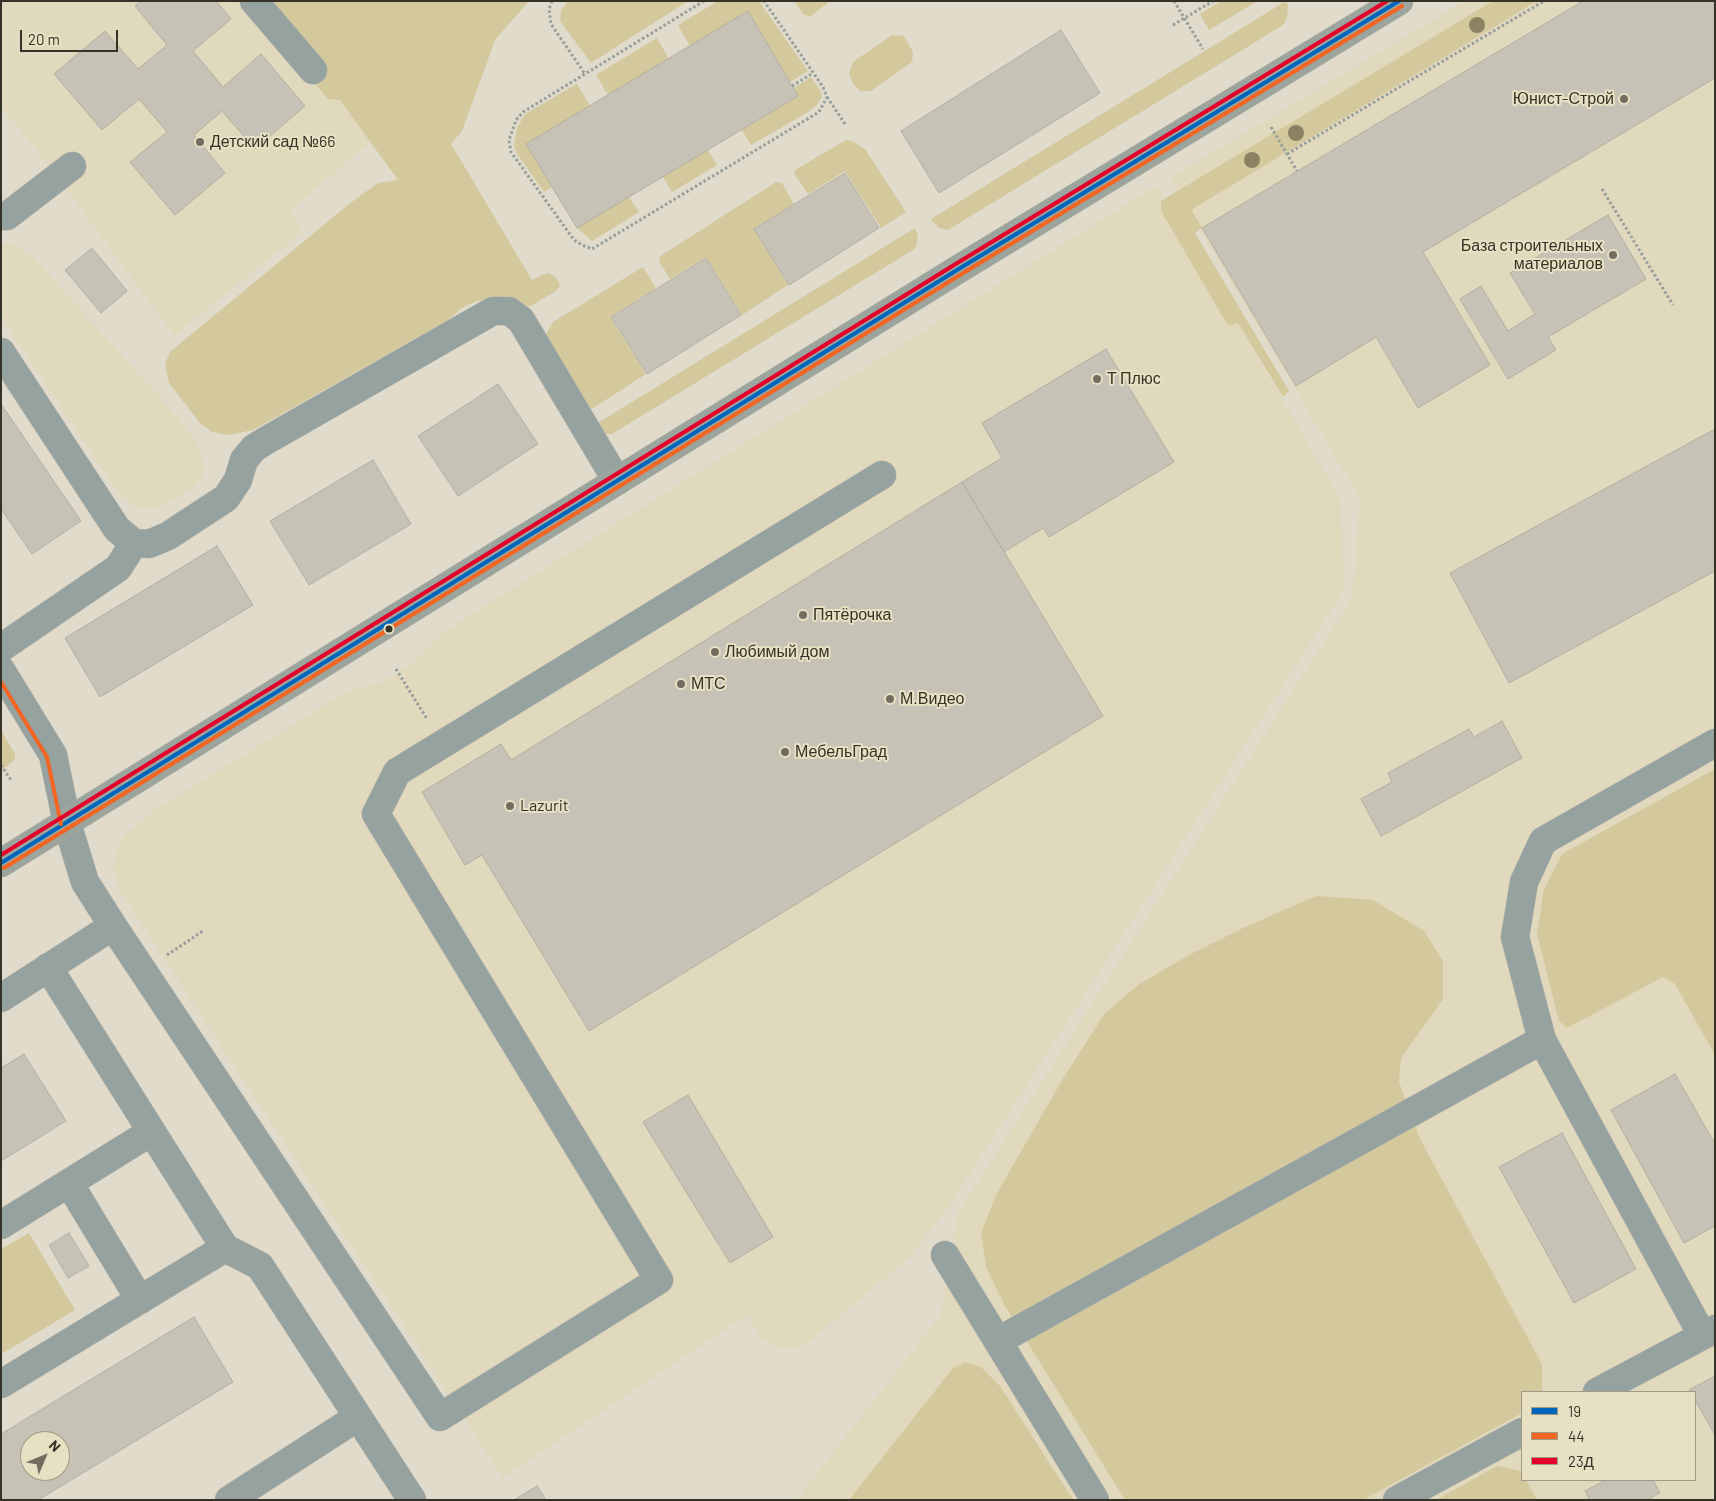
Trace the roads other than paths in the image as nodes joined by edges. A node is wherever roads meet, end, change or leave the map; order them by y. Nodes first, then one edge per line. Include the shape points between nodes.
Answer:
1 (254, 1) edge
2 (1400, 1) edge
3 (313, 70) dead end
4 (72, 166) dead end
5 (1, 216) edge
6 (1, 352) edge
7 (882, 475) dead end
8 (617, 481) junction
9 (134, 543) junction
10 (1, 648) edge
11 (1, 670) edge
12 (1715, 743) edge
13 (66, 823) junction
14 (1, 863) edge
15 (112, 926) junction
16 (48, 967) junction
17 (1, 998) edge
18 (1542, 1040) junction
19 (151, 1132) junction
20 (69, 1183) junction
21 (1, 1225) edge
22 (225, 1248) junction
23 (945, 1255) dead end
24 (140, 1300) junction
25 (1708, 1332) edge
26 (998, 1342) junction
27 (1, 1384) edge
28 (1599, 1391) edge
29 (358, 1417) junction
30 (1521, 1433) edge
31 (229, 1500) edge
32 (412, 1500) edge
33 (1095, 1500) edge
34 (1398, 1500) edge

1 - 3 street
2 - 8 main road
4 - 5 street via 7,216
6 - 9 street via 117,529
7 - 15 street via 397,772 376,814 659,1280 440,1417
8 - 9 street via 521,320 509,311 493,311 254,448 244,460 238,480 226,498 168,536 149,544
8 - 13 main road
9 - 10 street via 118,568
11 - 13 street via 53,755
12 - 18 street via 1543,841 1524,882 1514,937
13 - 14 main road
13 - 15 street via 85,882
15 - 16 street
16 - 17 street
16 - 19 street
18 - 25 street
18 - 26 street
19 - 20 street
19 - 22 street
20 - 21 street
20 - 24 street
22 - 24 street
22 - 29 street via 260,1266
23 - 26 street
24 - 27 street
25 - 28 street
26 - 33 street
29 - 31 street
29 - 32 street
30 - 34 street

